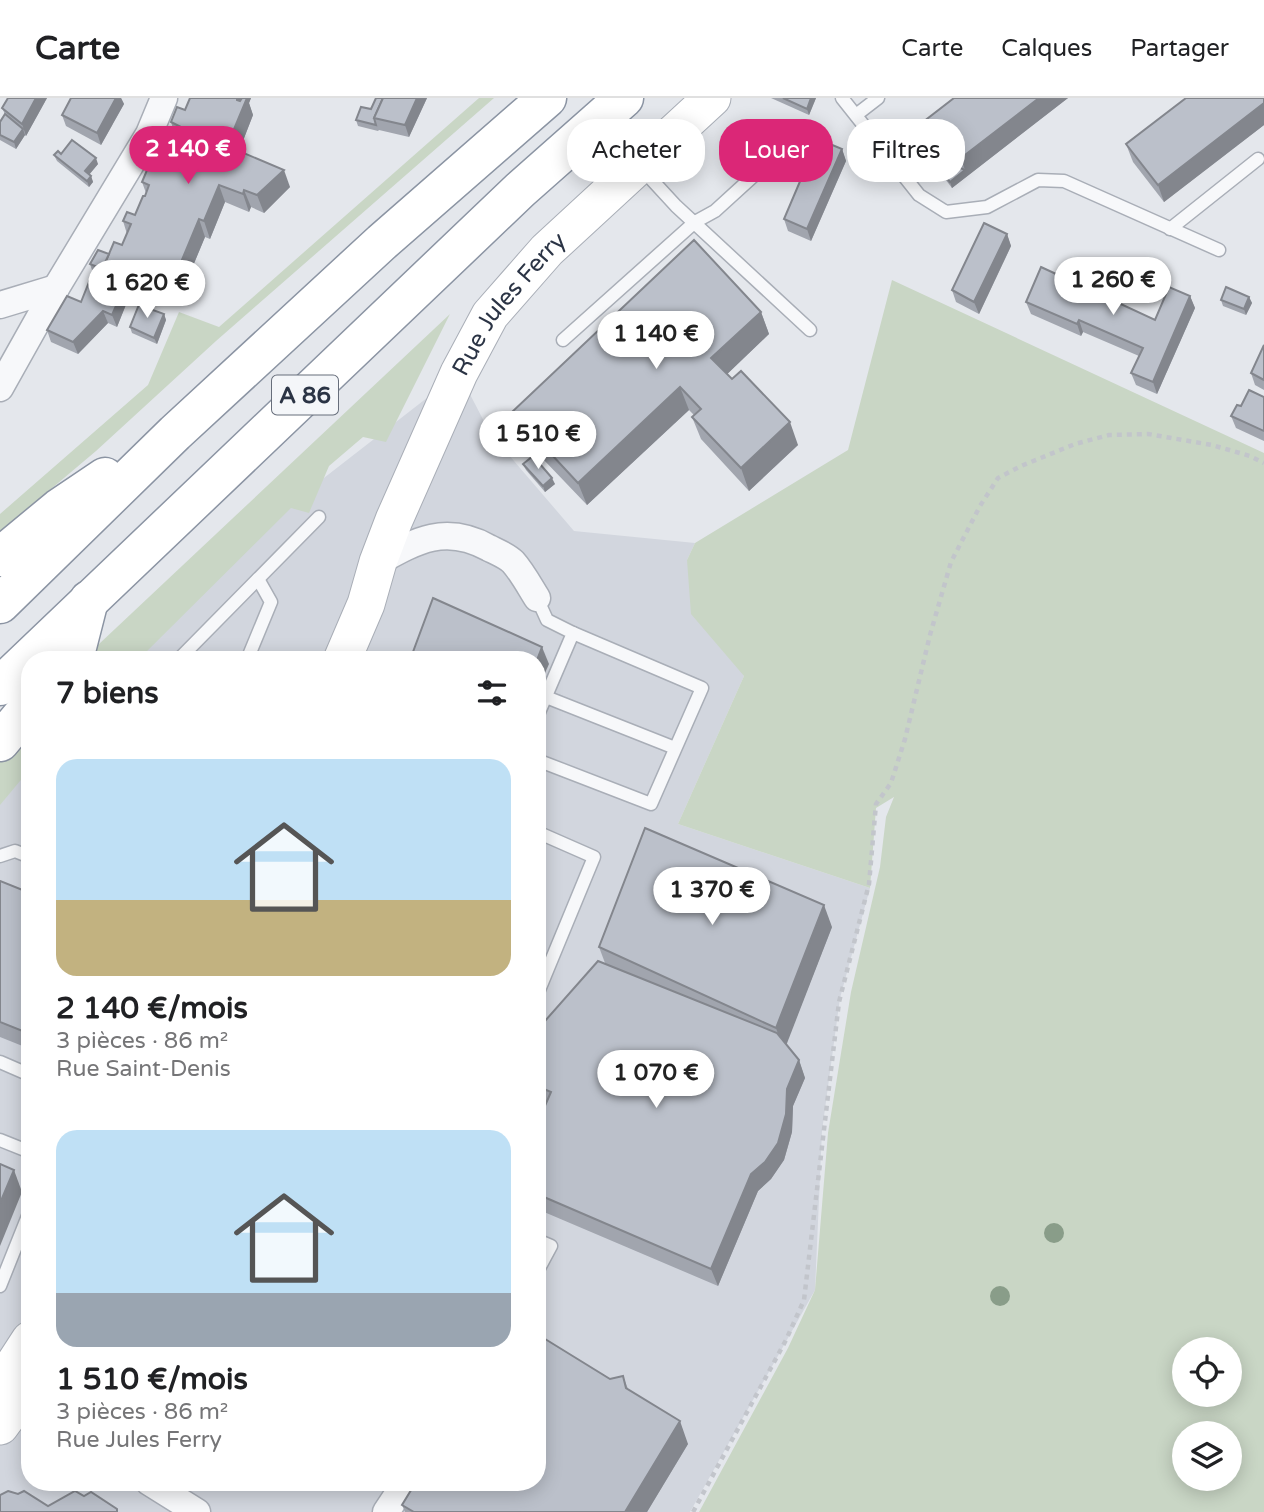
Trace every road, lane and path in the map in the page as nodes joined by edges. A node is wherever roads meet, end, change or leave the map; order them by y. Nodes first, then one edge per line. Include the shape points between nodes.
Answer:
1 (164, 98) edge
2 (547, 98) edge
3 (624, 98) edge
4 (712, 98) edge
5 (842, 98) edge
6 (878, 98) edge
7 (856, 115) junction
8 (689, 119) edge
9 (1258, 159) dead end
10 (620, 182) edge
11 (654, 182) edge
12 (747, 182) edge
13 (695, 222) junction
14 (1170, 229) junction
15 (1219, 250) dead end
16 (56, 288) junction
17 (0, 305) edge
18 (810, 330) dead end
19 (563, 340) dead end
20 (0, 388) edge
21 (175, 433) junction
22 (1264, 463) edge
23 (319, 517) dead end
24 (0, 557) edge
25 (378, 562) junction
26 (258, 579) junction
27 (537, 598) joint
28 (89, 600) junction
29 (0, 604) edge
30 (573, 633) junction
31 (36, 651) edge
32 (76, 651) edge
33 (187, 651) edge
34 (251, 651) edge
35 (331, 651) edge
36 (346, 651) edge
37 (21, 666) edge
38 (0, 686) edge
39 (546, 695) edge
40 (546, 697) edge
41 (21, 717) edge
42 (0, 742) edge
43 (675, 748) junction
44 (546, 763) edge
45 (546, 836) edge
46 (21, 852) edge
47 (0, 856) edge
48 (546, 973) edge
49 (0, 1062) edge
50 (21, 1071) edge
51 (0, 1140) edge
52 (21, 1148) edge
53 (21, 1234) edge
54 (0, 1286) edge
55 (21, 1372) edge
56 (13, 1400) edge
57 (163, 1491) edge
58 (400, 1491) edge
59 (197, 1512) edge
60 (386, 1512) edge
61 (693, 1512) edge

1 - 16 street via 149,134
2 - 21 highway, A 86
3 - 28 highway, A 86 via 520,190
4 - 8 street, Rue Jules Ferry
5 - 7 lane
6 - 7 lane
7 - 14 lane via 919,195 946,212 987,206 1038,180 1064,181
9 - 14 lane
10 - 25 street, Rue Jules Ferry via 547,250 490,315 459,373
11 - 13 lane
12 - 13 lane via 715,211
13 - 18 lane
13 - 19 lane
14 - 15 lane
16 - 17 street
16 - 20 street
21 - 24 highway via 58,508
21 - 29 highway, A 86
22 - 61 path via 1212,445 1148,434 1109,435 1075,444 998,478 980,506 951,562 905,739 891,783 876,804 869,884 839,1002 804,1300
23 - 26 lane
25 - 27 street via 432,536 478,542 512,561
25 - 35 street, Rue Jules Ferry via 352,598
25 - 36 street, Rue Jules Ferry
26 - 33 lane
26 - 34 lane via 271,602
27 - 30 lane via 547,620
28 - 31 highway, A 86
28 - 32 highway
30 - 39 lane
30 - 43 lane via 702,688
37 - 38 highway, A 86
40 - 43 lane
41 - 42 highway
43 - 44 lane via 651,804
45 - 48 lane via 594,858
46 - 47 lane
49 - 50 lane
51 - 52 lane
53 - 54 lane
55 - 56 street
57 - 59 street
58 - 60 street

